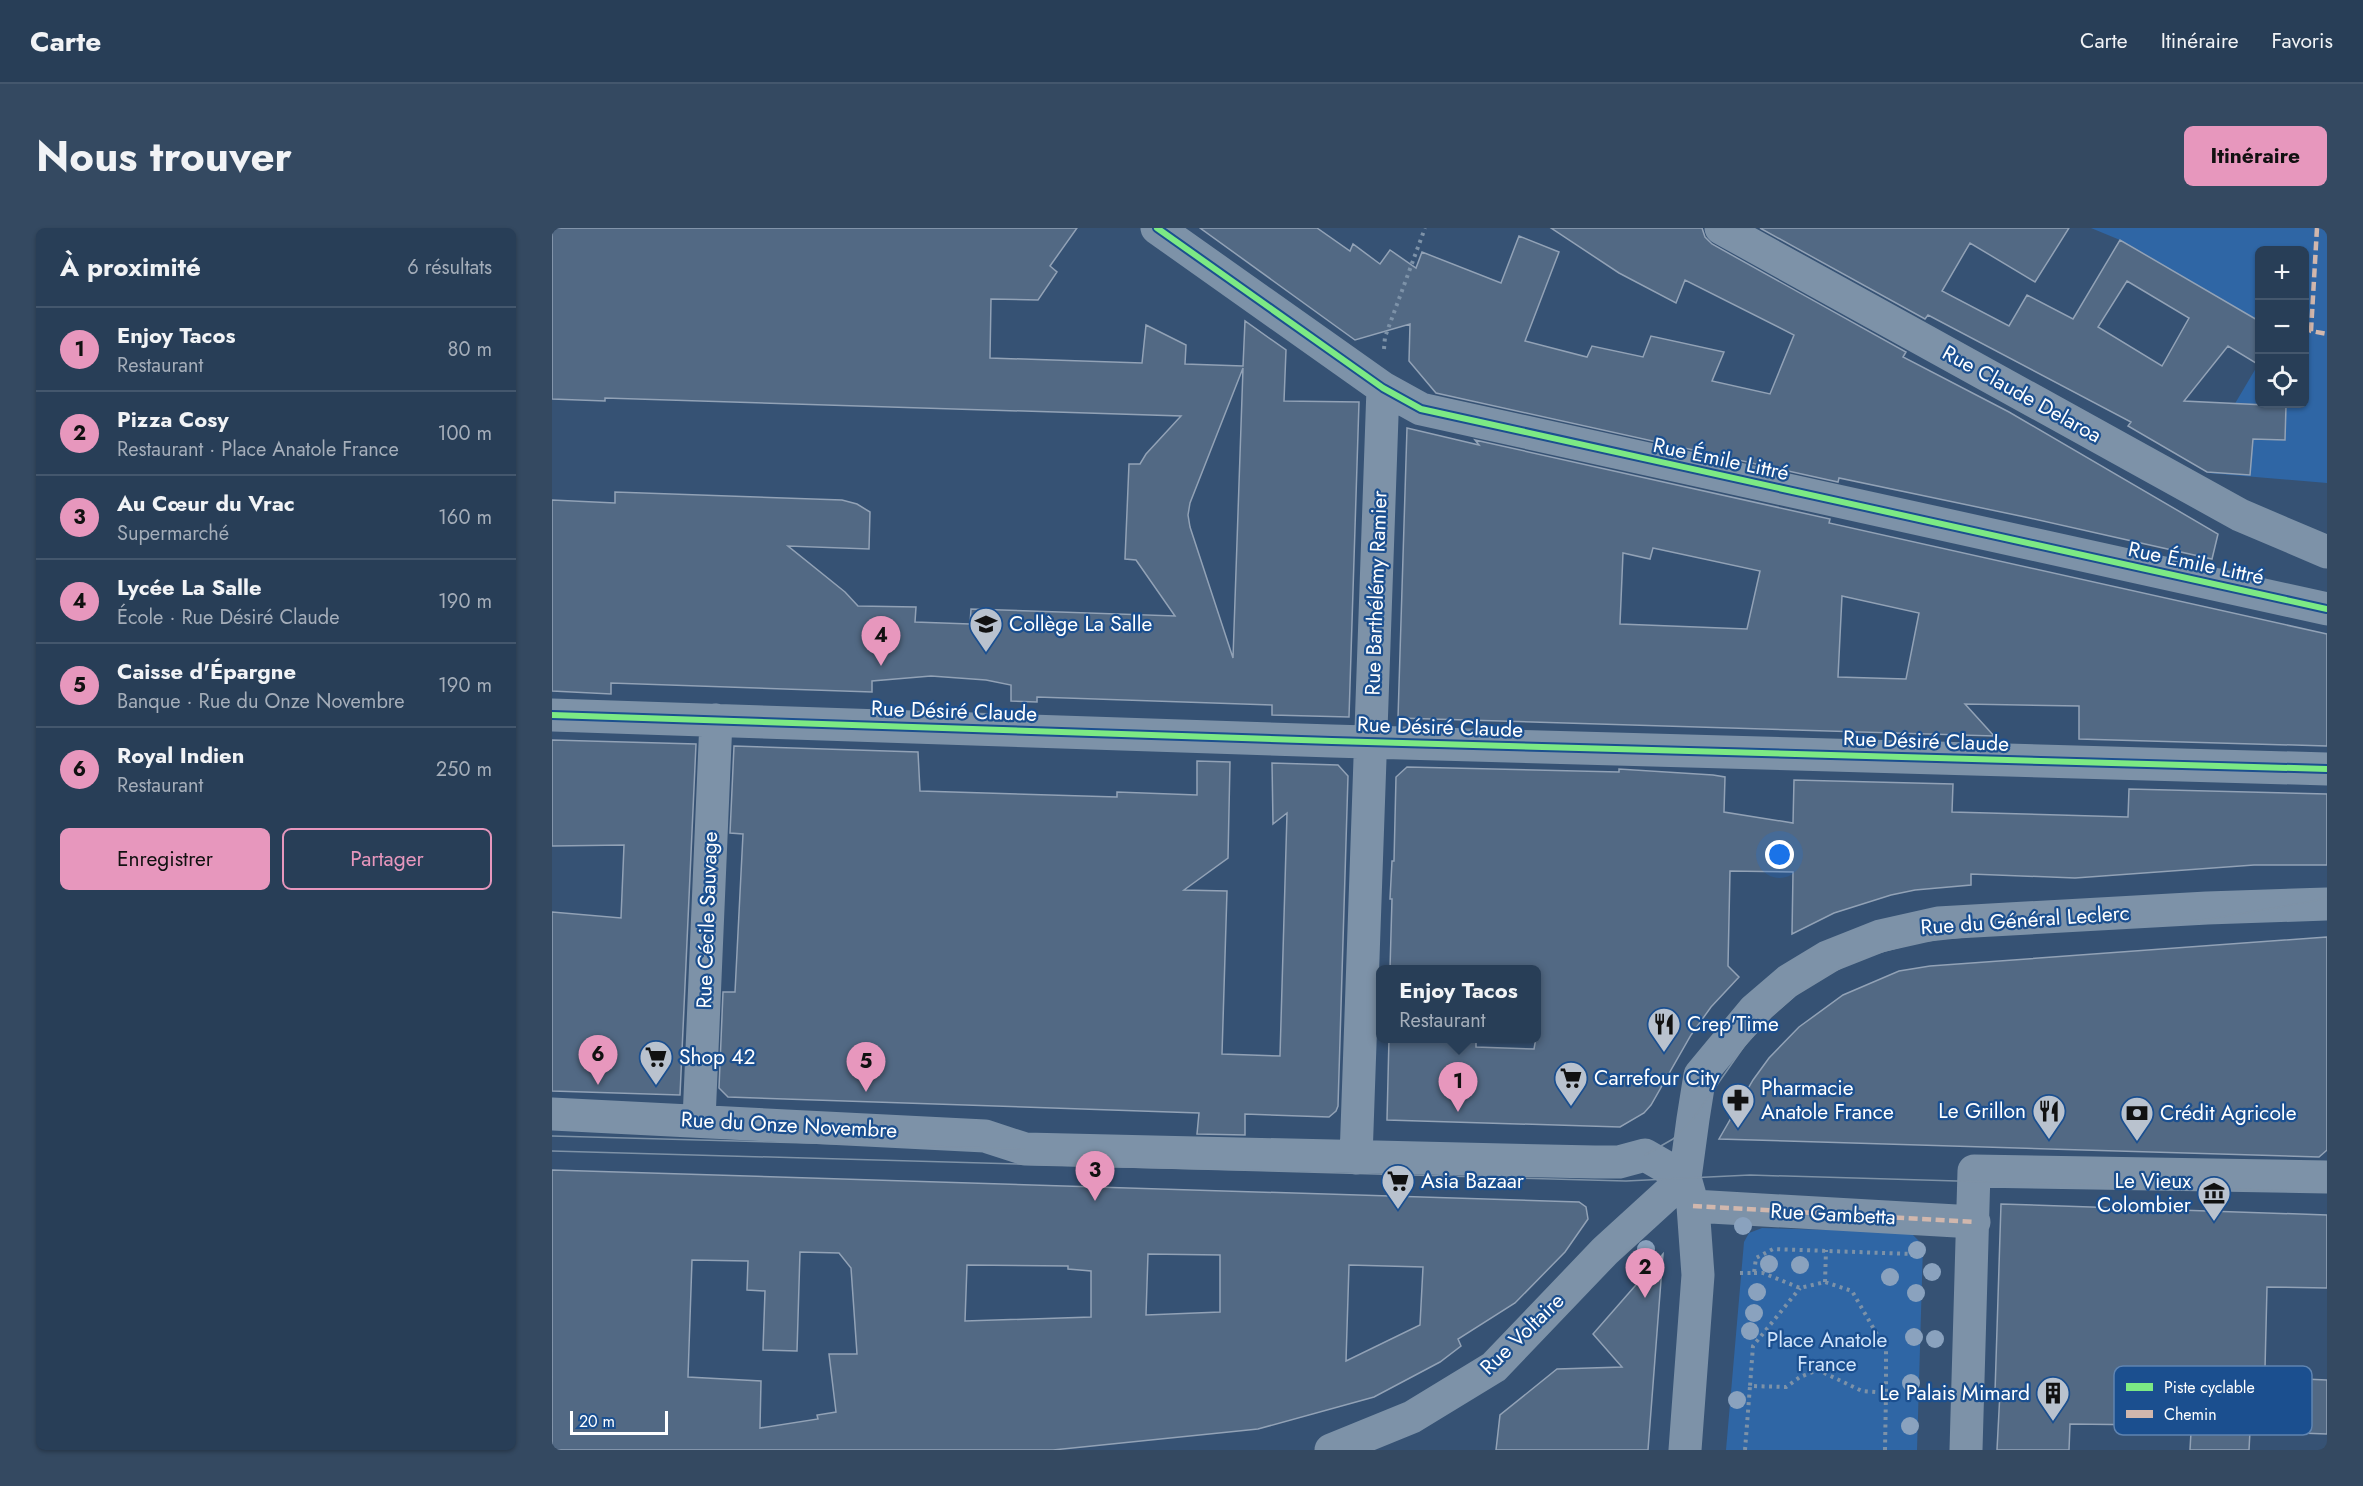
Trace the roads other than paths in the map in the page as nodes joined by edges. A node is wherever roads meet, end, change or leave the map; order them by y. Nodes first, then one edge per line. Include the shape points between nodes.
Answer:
1 (1157, 228) edge
2 (1721, 228) edge
3 (1383, 388) junction
4 (2327, 552) edge
5 (2327, 609) edge
6 (552, 715) edge
7 (716, 720) junction
8 (1371, 742) junction
9 (2327, 769) edge
10 (2327, 904) edge
11 (552, 1114) edge
12 (699, 1120) junction
13 (1356, 1158) junction
14 (2327, 1177) edge
15 (1689, 1192) junction
16 (1974, 1222) junction
17 (1331, 1450) edge
18 (1685, 1450) edge
19 (1966, 1450) edge

1 - 3 street, Rue Émile Littré
2 - 4 street, Rue Claude Delaroa via 2240,515
3 - 5 street, Rue Émile Littré via 1420,409
3 - 8 street, Rue Barthélémy Ramier
6 - 7 street, Rue Désiré Claude
7 - 8 street, Rue Désiré Claude
7 - 12 street, Rue Cécile Sauvage
8 - 9 street, Rue Désiré Claude
8 - 13 street, Rue Barthélémy Ramier
10 - 15 street, Rue du Général Leclerc via 1938,923 1880,936 1827,957 1789,980 1754,1010 1700,1075
11 - 12 street, Rue du Onze Novembre
12 - 13 street, Rue du Onze Novembre via 985,1136 1025,1149
13 - 15 street, Rue du Onze Novembre via 1619,1162 1645,1155
14 - 16 street via 1974,1171
15 - 16 street, Rue Gambetta
15 - 17 street, Rue Voltaire via 1605,1251 1494,1367 1412,1416
15 - 18 street via 1698,1275
16 - 19 street

